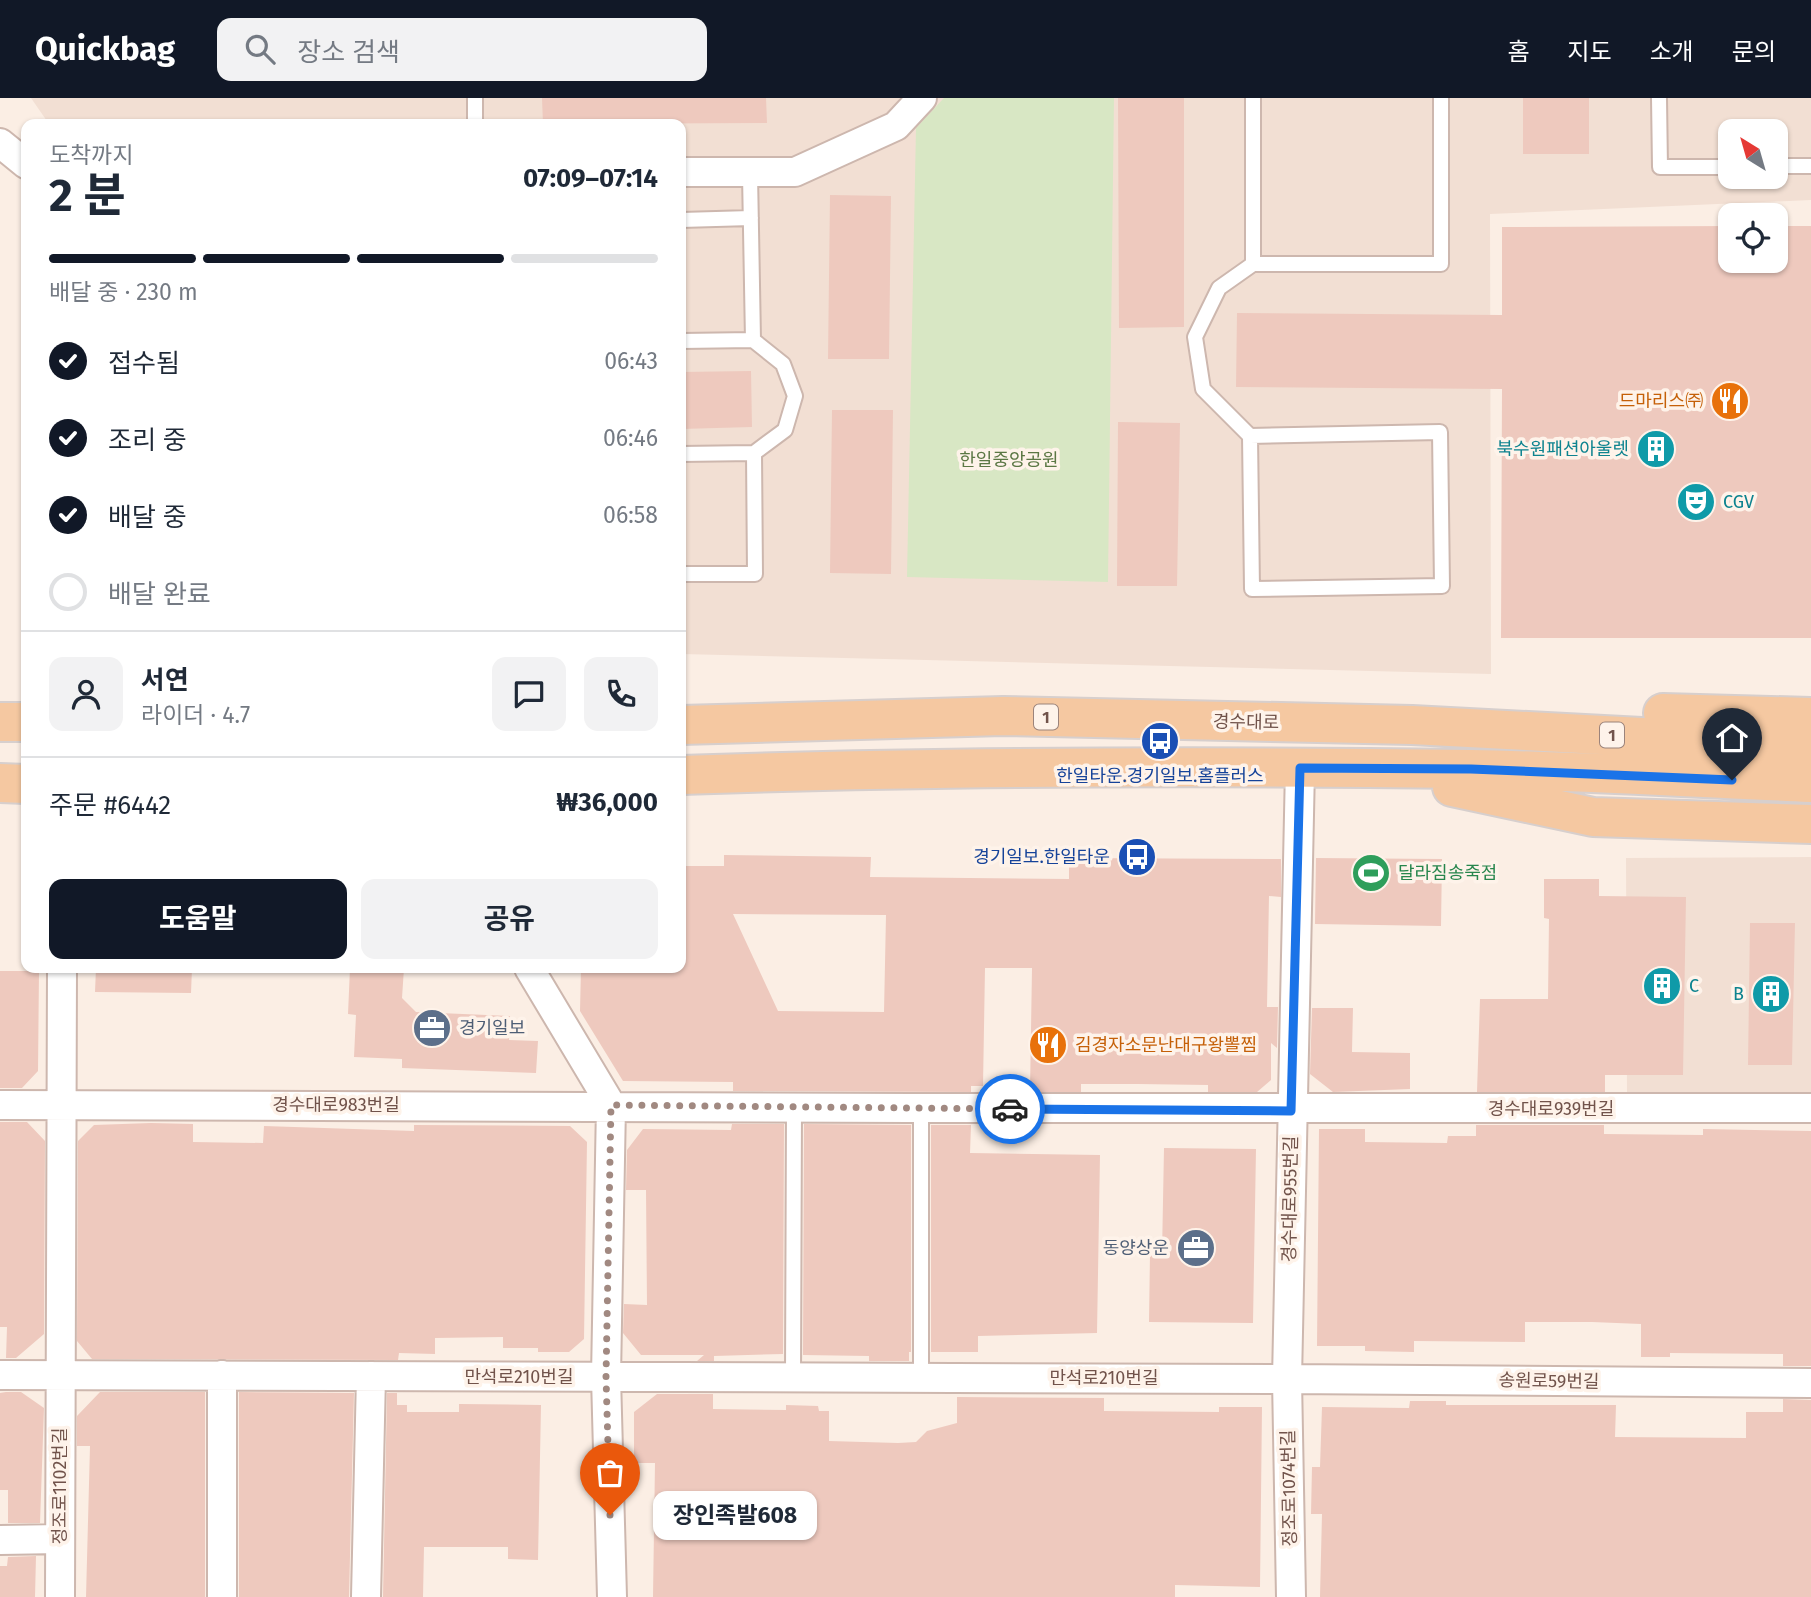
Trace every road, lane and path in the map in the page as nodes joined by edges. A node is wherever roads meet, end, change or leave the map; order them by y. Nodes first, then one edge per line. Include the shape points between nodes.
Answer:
1 (475, 98) edge
2 (922, 98) edge
3 (1253, 98) edge
4 (1441, 98) edge
5 (1659, 98) edge
6 (475, 119) edge
7 (0, 143) edge
8 (21, 160) edge
9 (1788, 166) edge
10 (1811, 166) edge
11 (1718, 167) edge
12 (686, 172) edge
13 (750, 174) junction
14 (751, 218) junction
15 (686, 220) edge
16 (1254, 264) junction
17 (753, 340) junction
18 (686, 341) edge
19 (1250, 436) junction
20 (754, 453) junction
21 (686, 454) edge
22 (686, 574) edge
23 (1811, 717) edge
24 (0, 722) edge
25 (21, 722) edge
26 (771, 724) junction
27 (686, 725) edge
28 (1412, 725) junction
29 (1811, 746) edge
30 (686, 756) edge
31 (1300, 768) junction
32 (1378, 770) junction
33 (686, 775) edge
34 (0, 783) edge
35 (1811, 783) edge
36 (21, 784) edge
37 (1811, 824) edge
38 (61, 973) edge
39 (532, 973) edge
40 (0, 1105) edge
41 (62, 1105) junction
42 (611, 1105) junction
43 (794, 1107) junction
44 (921, 1108) junction
45 (1811, 1108) edge
46 (1291, 1111) junction
47 (0, 1375) edge
48 (222, 1375) junction
49 (60, 1376) junction
50 (371, 1376) junction
51 (606, 1377) junction
52 (793, 1378) junction
53 (921, 1378) junction
54 (1287, 1379) junction
55 (1811, 1383) edge
56 (60, 1539) junction
57 (0, 1540) edge
58 (60, 1597) edge
59 (222, 1597) edge
60 (366, 1597) edge
61 (612, 1597) edge
62 (1291, 1597) edge

1 - 6 lane
2 - 13 street via 896,126 795,172
3 - 16 lane
4 - 16 lane via 1441,264
5 - 11 lane via 1660,167
7 - 8 street
9 - 10 lane
12 - 13 street
13 - 14 lane
14 - 15 lane
14 - 17 lane
16 - 19 lane via 1219,288 1195,338 1203,389
17 - 18 lane
17 - 20 lane via 783,364 795,396 785,430
19 - 19 lane via 1440,432 1442,586 1252,589
20 - 21 lane
20 - 22 lane via 754,574
23 - 28 main road via 1455,708
24 - 25 main road
26 - 27 main road, 경수대로 / 1
26 - 28 main road, 경수대로 / 1 via 1003,716
26 - 30 main road via 723,757
28 - 29 main road, 경수대로 / 1
31 - 32 main road
31 - 33 main road via 898,768
31 - 46 street, 경수대로955번길
32 - 35 main road via 1471,769
32 - 37 main road via 1593,817
34 - 36 main road
38 - 41 street
39 - 42 street
40 - 41 street, 경수대로983번길
41 - 42 street, 경수대로983번길
41 - 49 street
42 - 43 street, 경수대로983번길
42 - 51 street
43 - 44 street, 경수대로983번길
43 - 52 lane
44 - 46 street, 경수대로939번길
44 - 53 lane
45 - 46 street, 경수대로939번길
46 - 54 street, 경수대로955번길
47 - 49 street, 만석로210번길
48 - 49 street, 만석로210번길
48 - 50 street, 만석로210번길
48 - 59 street
49 - 56 street, 정조로1102번길
50 - 51 street, 만석로210번길
50 - 60 street
51 - 52 street, 만석로210번길
51 - 61 street
52 - 53 street, 만석로210번길
53 - 54 street, 만석로210번길
54 - 55 street, 송원로59번길
54 - 62 street, 정조로1074번길
56 - 57 street
56 - 58 street, 정조로1102번길

